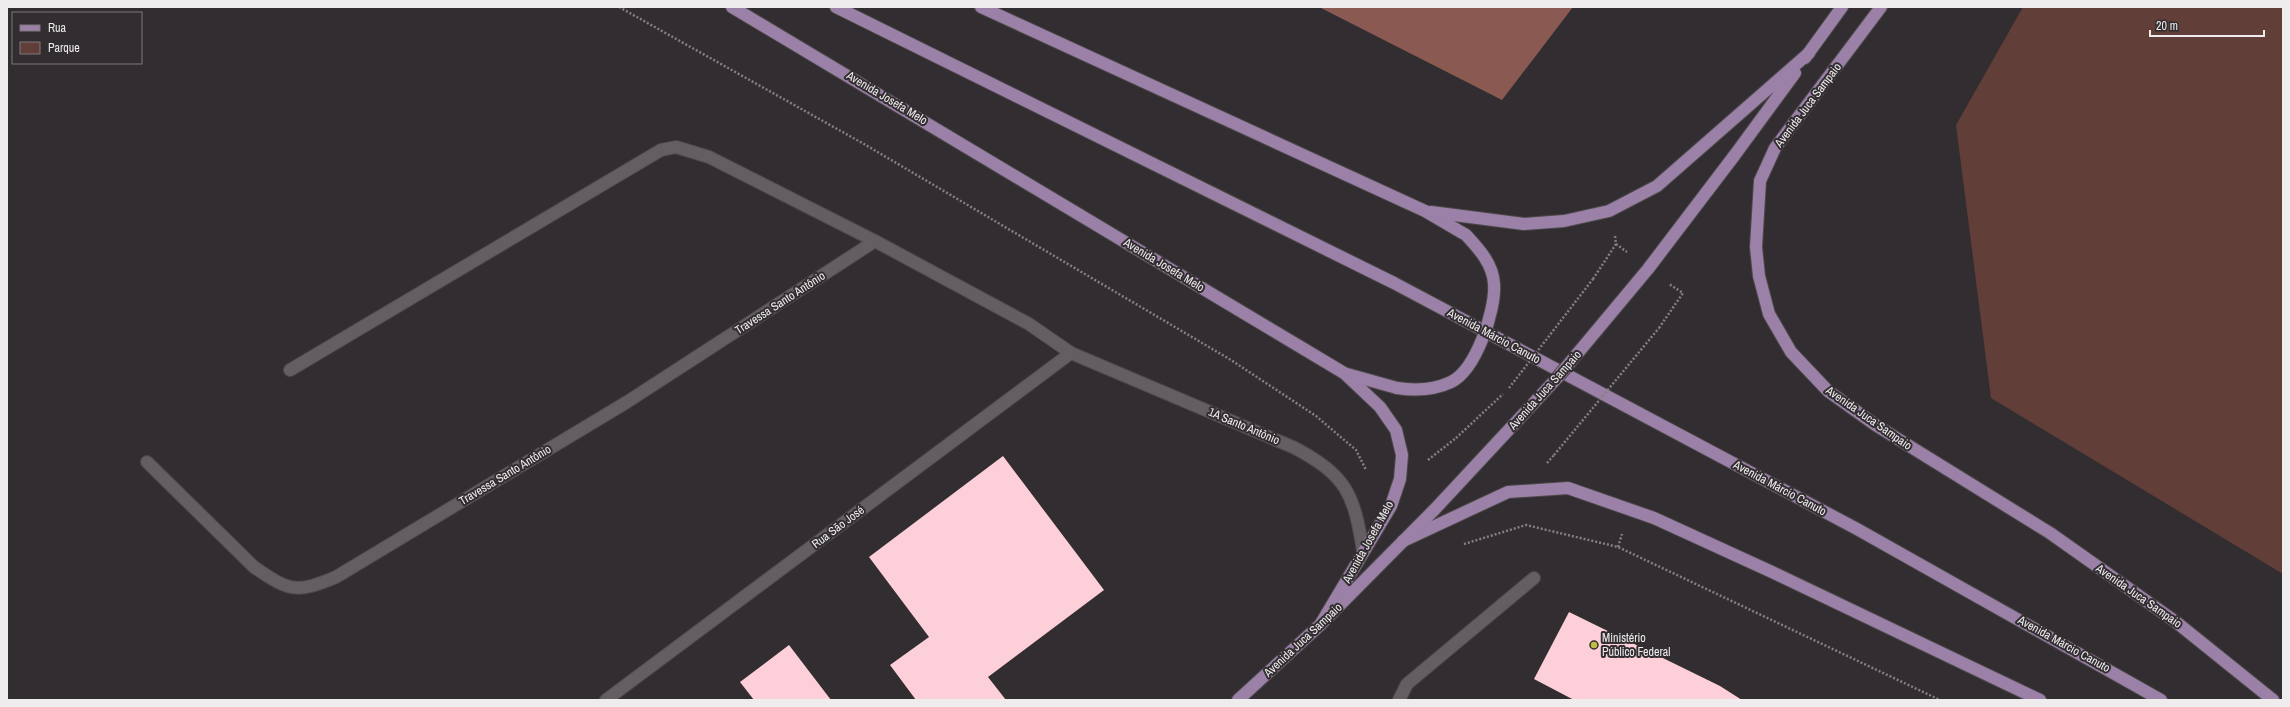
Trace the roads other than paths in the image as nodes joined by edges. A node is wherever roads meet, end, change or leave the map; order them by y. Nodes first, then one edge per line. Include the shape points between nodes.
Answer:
1 (732, 7) edge
2 (836, 7) edge
3 (981, 7) edge
4 (1842, 7) edge
5 (1881, 7) edge
6 (1809, 53) junction
7 (1425, 211) junction
8 (875, 242) junction
9 (1071, 353) junction
10 (290, 370) dead end
11 (1344, 373) junction
12 (147, 462) dead end
13 (1403, 541) junction
14 (1363, 551) junction
15 (1534, 578) dead end
16 (1320, 625) junction
17 (606, 700) edge
18 (1238, 700) edge
19 (1399, 700) edge
20 (2040, 700) edge
21 (2161, 700) edge
22 (2273, 700) edge

1 - 11 main road, Avenida Josefa Melo
2 - 21 main road, Avenida Márcio Canuto via 1394,283 1864,532
3 - 7 main road
4 - 6 main road, Avenida Juca Sampaio
5 - 22 main road, Avenida Juca Sampaio via 1775,148 1760,181 1756,247 1769,314 1791,352 1828,391 1877,426 2050,533 2176,622
6 - 7 main road via 1657,186 1609,211 1564,221 1524,224
6 - 13 main road, Avenida Juca Sampaio, bridge via 1648,269 1558,378
7 - 11 main road, bridge via 1466,235 1486,256 1495,283 1493,306 1477,349 1465,370 1452,381 1433,388 1413,391
8 - 9 street, 1A Santo Antônio via 1029,324
8 - 10 street, 1A Santo Antônio via 709,157 691,150 667,148
8 - 12 street, Travessa Santo Antônio via 627,402 336,577 312,587 292,588 274,581 254,567
9 - 14 street, 1A Santo Antônio via 1295,448 1317,460 1342,482 1357,513
9 - 17 street, Rua São José
11 - 14 main road, Avenida Josefa Melo via 1380,407 1396,430 1402,455 1400,479 1391,506
13 - 16 main road, Avenida Juca Sampaio
13 - 20 main road via 1508,492 1568,488 1661,521
14 - 16 main road, Avenida Josefa Melo
15 - 19 street via 1407,684
16 - 18 main road, Avenida Juca Sampaio

